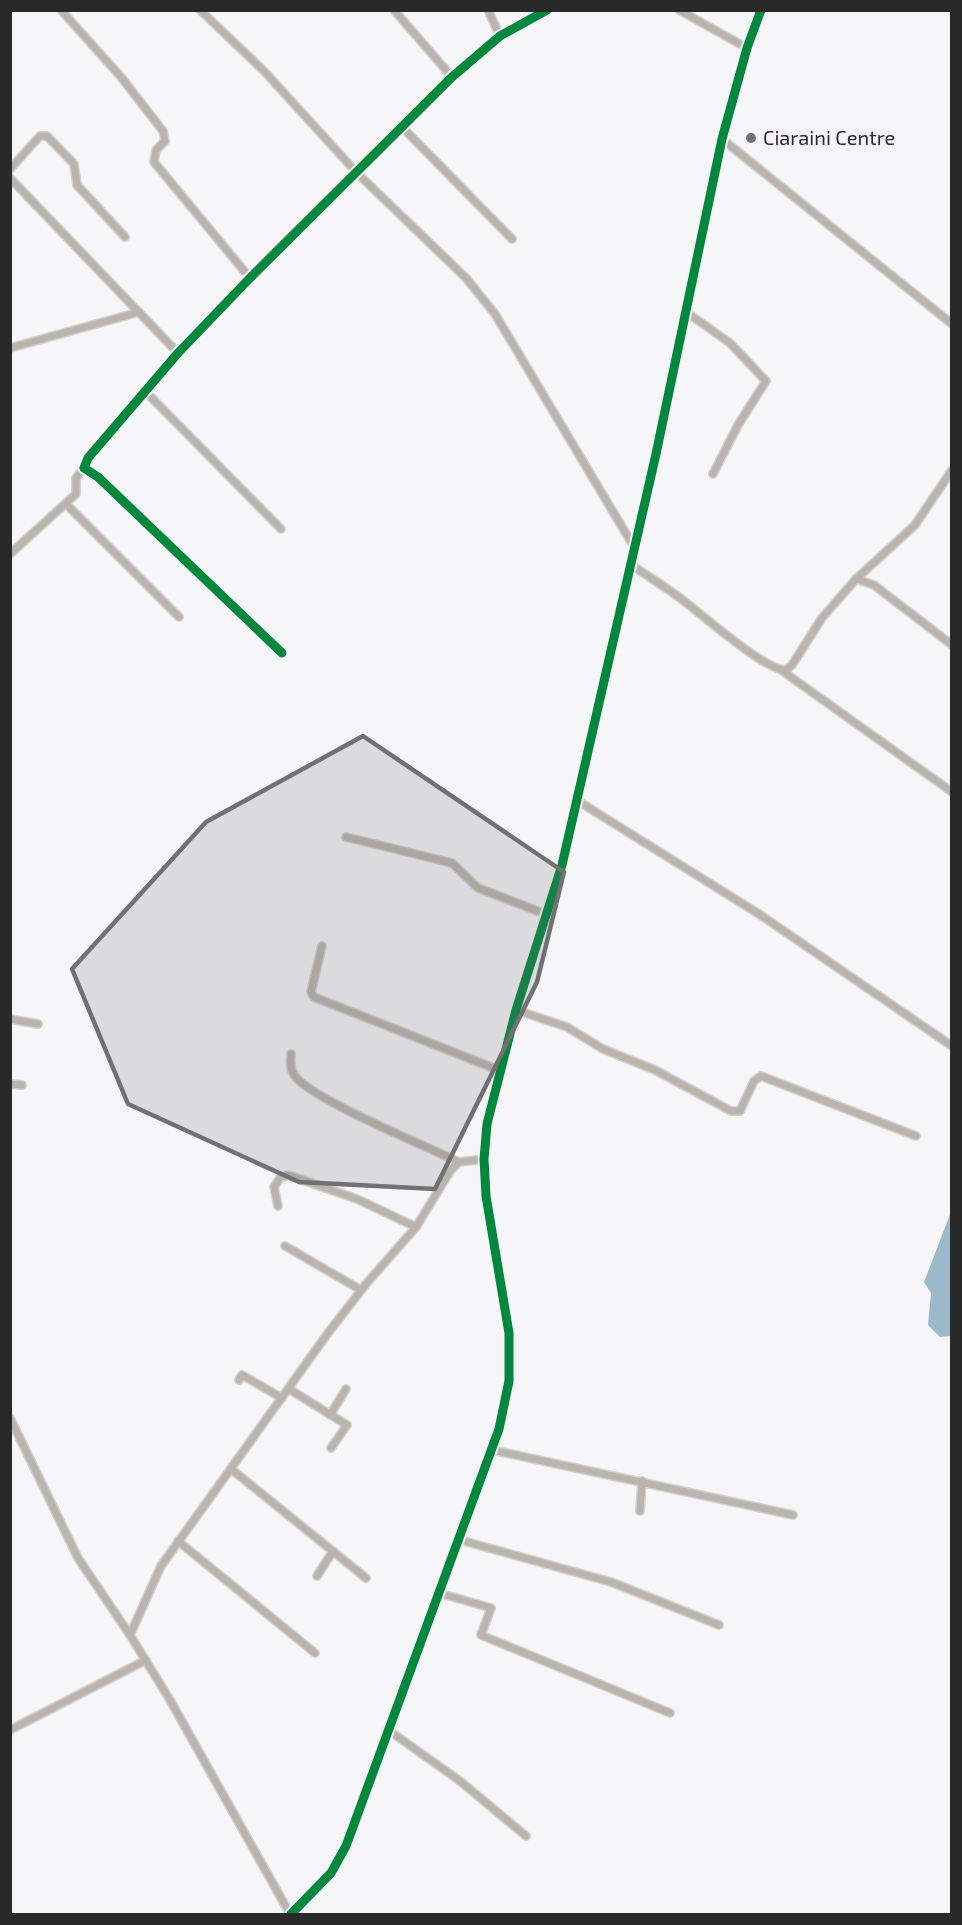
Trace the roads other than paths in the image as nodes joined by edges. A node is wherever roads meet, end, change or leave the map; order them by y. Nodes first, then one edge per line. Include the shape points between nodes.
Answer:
1 (61, 10) edge
2 (200, 10) edge
3 (394, 10) edge
4 (488, 10) edge
5 (547, 10) edge
6 (679, 10) edge
7 (761, 10) edge
8 (500, 36) junction
9 (747, 48) junction
10 (452, 77) junction
11 (402, 127) junction
12 (722, 139) junction
13 (10, 169) edge
14 (357, 173) junction
15 (10, 178) edge
16 (125, 237) dead end
17 (512, 239) dead end
18 (250, 278) junction
19 (139, 312) junction
20 (686, 312) junction
21 (951, 324) edge
22 (10, 348) edge
23 (178, 353) junction
24 (146, 391) junction
25 (84, 468) junction
26 (951, 470) edge
27 (713, 474) dead end
28 (66, 504) junction
29 (281, 529) dead end
30 (634, 547) junction
31 (10, 554) edge
32 (630, 564) junction
33 (856, 579) junction
34 (179, 617) dead end
35 (951, 645) edge
36 (282, 653) dead end
37 (781, 670) junction
38 (951, 792) edge
39 (578, 801) junction
40 (346, 837) dead end
41 (548, 915) junction
42 (322, 946) dead end
43 (516, 1010) junction
44 (10, 1019) edge
45 (38, 1024) dead end
46 (951, 1047) edge
47 (291, 1054) dead end
48 (501, 1071) junction
49 (10, 1084) edge
50 (22, 1086) dead end
51 (916, 1137) dead end
52 (484, 1159) junction
53 (459, 1162) junction
54 (278, 1206) dead end
55 (416, 1227) junction
56 (285, 1246) dead end
57 (361, 1290) junction
58 (239, 1380) dead end
59 (289, 1389) junction
60 (346, 1389) dead end
61 (282, 1398) junction
62 (330, 1414) junction
63 (11, 1419) edge
64 (331, 1448) dead end
65 (492, 1449) junction
66 (231, 1469) junction
67 (642, 1481) junction
68 (640, 1511) dead end
69 (793, 1515) dead end
70 (460, 1540) junction
71 (178, 1541) junction
72 (333, 1551) junction
73 (317, 1576) dead end
74 (366, 1578) dead end
75 (439, 1593) junction
76 (719, 1625) dead end
77 (130, 1635) junction
78 (315, 1653) dead end
79 (146, 1660) junction
80 (670, 1713) dead end
81 (387, 1729) junction
82 (10, 1730) edge
83 (526, 1836) dead end
84 (290, 1914) edge

1 - 18 street via 164,131 165,141 156,150 154,162
2 - 14 street via 264,71
3 - 10 street
4 - 8 street
5 - 8 street
6 - 9 street
7 - 9 street
8 - 10 street
9 - 12 street
10 - 11 street
11 - 14 street
11 - 17 street
12 - 20 street
12 - 21 street
13 - 16 street via 40,136 47,136 74,164 77,185
14 - 18 street
14 - 30 street via 466,278 495,314
15 - 19 street
18 - 23 street
19 - 22 street
19 - 23 street
20 - 27 street via 730,343 766,381
20 - 30 street
23 - 24 street
24 - 25 street via 88,458
24 - 29 street
25 - 28 street via 76,478 76,494
25 - 36 street
26 - 33 street via 915,525
28 - 31 street
28 - 34 street
30 - 32 street
32 - 37 street
32 - 39 street
33 - 35 street via 874,585
33 - 37 street via 822,618 792,665
37 - 38 street
39 - 41 street
39 - 46 street via 759,914
40 - 41 street via 452,863 478,888
41 - 43 street
42 - 48 street via 311,992 314,997
43 - 48 street
43 - 51 street via 567,1027 603,1049 655,1070 731,1111 740,1111 754,1081 761,1076
44 - 45 street
47 - 53 street via 293,1075 315,1094
48 - 52 street via 487,1124
49 - 50 street
52 - 53 street
52 - 65 street via 510,1361
53 - 55 street
54 - 55 street via 274,1187 288,1175 357,1199
55 - 57 street
56 - 57 street
57 - 59 street
58 - 61 street via 242,1375
59 - 61 street
59 - 62 street
60 - 62 street
61 - 66 street
62 - 64 street via 347,1425
63 - 77 street via 78,1558
65 - 67 street
65 - 70 street
66 - 71 street
66 - 72 street
67 - 68 street
67 - 69 street
70 - 75 street
70 - 76 street via 611,1582
71 - 77 street via 154,1577
71 - 78 street
72 - 73 street
72 - 74 street
75 - 80 street via 491,1608 481,1635
75 - 81 street
77 - 79 street
79 - 82 street
79 - 84 street
81 - 83 street via 460,1781
81 - 84 street via 346,1846 331,1873

